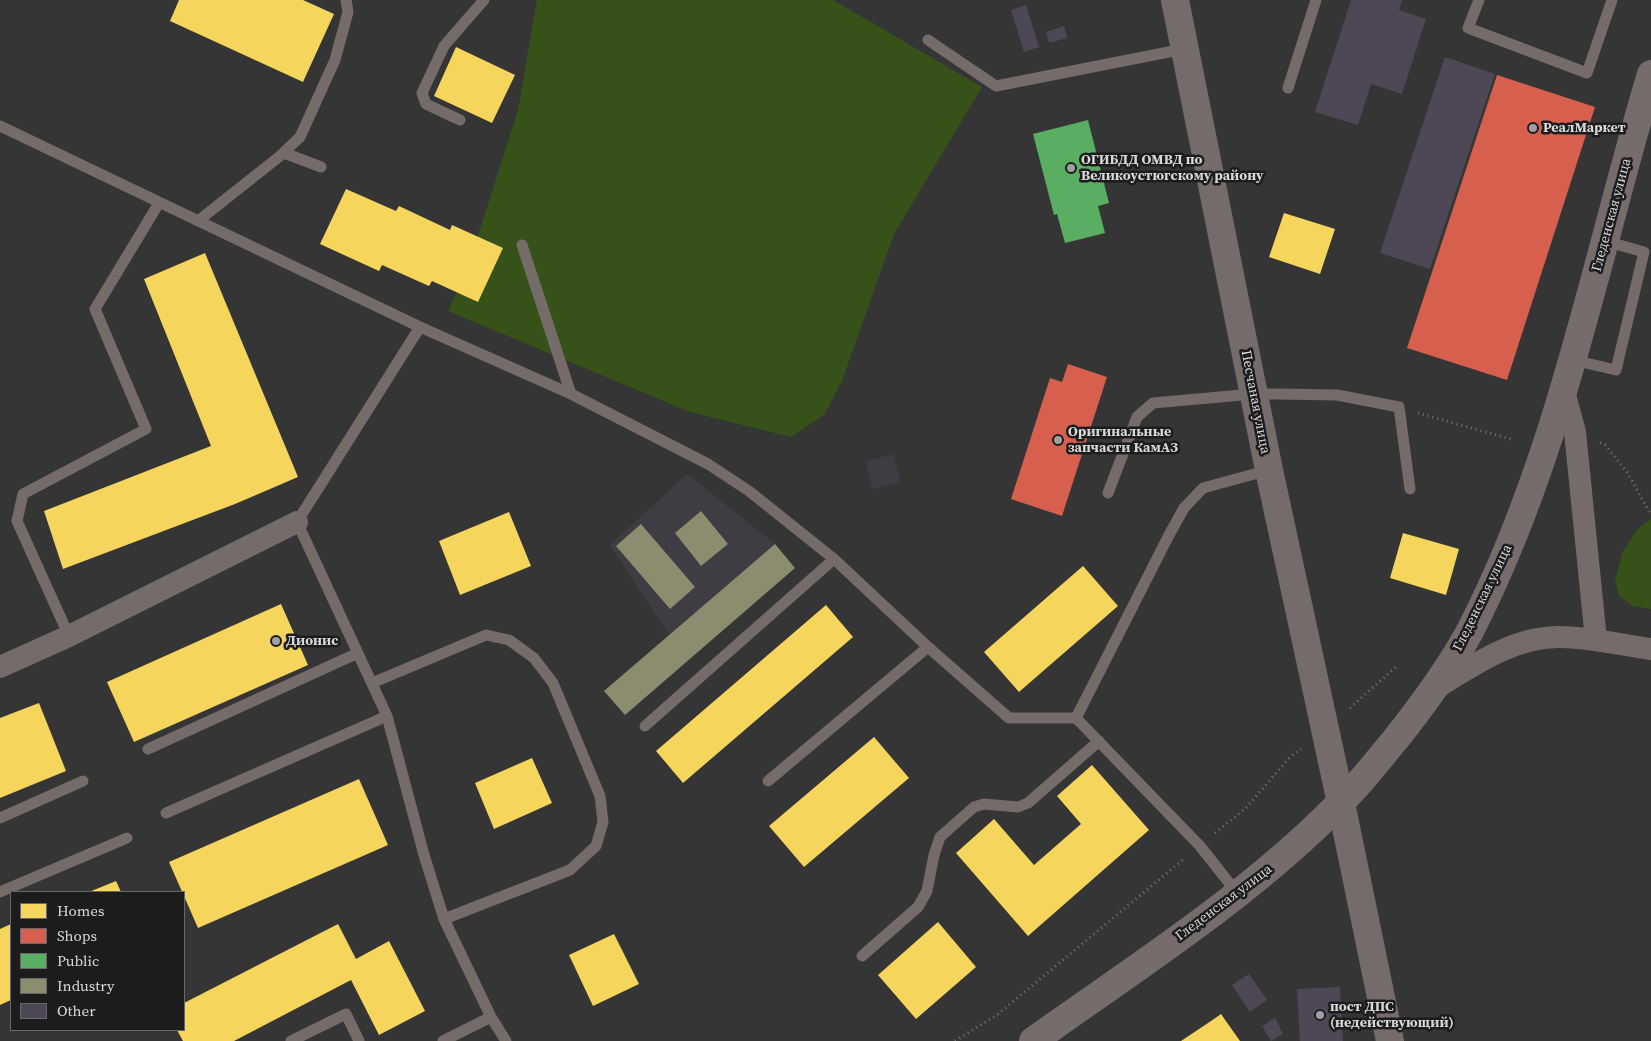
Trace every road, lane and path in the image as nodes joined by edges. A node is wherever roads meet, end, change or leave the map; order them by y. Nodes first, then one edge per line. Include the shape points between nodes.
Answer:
1 (346, 0) edge
2 (484, 0) edge
3 (1175, 0) edge
4 (1316, 0) edge
5 (1479, 0) edge
6 (1612, 0) edge
7 (928, 40) dead end
8 (1184, 49) junction
9 (1651, 74) edge
10 (1288, 88) dead end
11 (460, 120) dead end
12 (0, 126) edge
13 (284, 153) junction
14 (321, 167) dead end
15 (159, 203) junction
16 (198, 221) junction
17 (1605, 241) junction
18 (522, 245) dead end
19 (420, 327) junction
20 (1573, 360) junction
21 (1564, 391) junction
22 (571, 394) junction
23 (1254, 394) junction
24 (1399, 407) junction
25 (1575, 432) junction
26 (1514, 440) dead end
27 (1269, 470) junction
28 (1410, 489) dead end
29 (1108, 493) dead end
30 (1651, 515) edge
31 (297, 522) junction
32 (834, 559) junction
33 (69, 636) junction
34 (1596, 640) junction
35 (928, 647) junction
36 (1651, 649) edge
37 (358, 654) junction
38 (0, 667) edge
39 (1396, 667) dead end
40 (372, 683) junction
41 (1435, 688) junction
42 (387, 716) junction
43 (1076, 718) junction
44 (645, 726) dead end
45 (1326, 730) junction
46 (1099, 741) junction
47 (148, 749) dead end
48 (83, 781) dead end
49 (768, 781) dead end
50 (1341, 802) junction
51 (166, 813) dead end
52 (0, 818) edge
53 (127, 838) dead end
54 (1200, 846) junction
55 (0, 892) edge
56 (1238, 894) junction
57 (444, 919) junction
58 (862, 956) dead end
59 (491, 1017) junction
60 (291, 1041) edge
61 (358, 1041) edge
62 (443, 1041) edge
63 (506, 1041) edge
64 (956, 1041) edge
65 (1032, 1041) edge
66 (1390, 1041) edge

1 - 13 lane via 348,12 334,60 300,137
2 - 11 lane via 444,46 422,93 426,104
3 - 8 main road, Песчаная улица
4 - 10 lane
5 - 6 lane via 1468,28 1587,72
7 - 8 lane via 996,86
8 - 23 main road, Песчаная улица
9 - 17 main road, Гледенская улица
12 - 15 lane
13 - 14 lane
13 - 16 lane
15 - 16 lane
15 - 33 lane via 94,309 146,429 23,494 17,521
16 - 19 lane
17 - 20 main road, Гледенская улица
17 - 20 lane via 1644,252 1616,370
18 - 22 lane
19 - 22 lane
19 - 31 lane
20 - 21 main road, Гледенская улица
21 - 25 street
21 - 41 main road, Гледенская улица via 1497,573 1469,633
22 - 32 lane via 708,464 749,491
23 - 24 lane via 1338,395
23 - 27 main road, Песчаная улица
23 - 29 lane via 1153,403 1137,416
24 - 26 path
24 - 28 lane
25 - 30 path via 1605,445 1627,472
25 - 34 street
27 - 43 lane via 1203,488 1184,508
27 - 45 main road, Песчаная улица
31 - 33 street
31 - 37 lane
32 - 35 lane
32 - 44 lane
33 - 38 street
34 - 36 street
34 - 41 street via 1558,637 1527,641 1494,653
35 - 43 lane via 1009,718
35 - 49 lane
37 - 40 lane
37 - 47 lane
39 - 45 path
40 - 42 lane
40 - 57 lane via 486,635 509,640 534,658 553,683 600,796 603,822 596,846 570,870
41 - 50 main road, Гледенская улица
42 - 51 lane
42 - 57 lane
43 - 46 lane
45 - 50 main road, Песчаная улица
45 - 54 path via 1290,757 1246,808
46 - 54 lane
46 - 58 lane via 1028,803 1018,807 984,804 974,807 940,837 927,891 918,907
48 - 52 lane
50 - 56 main road, Гледенская улица via 1262,876
50 - 66 main road, Песчаная улица
53 - 55 lane
54 - 56 lane
54 - 64 path via 997,1015
56 - 65 main road, Гледенская улица
57 - 59 lane
59 - 62 lane
59 - 63 lane
60 - 61 lane via 346,1014

